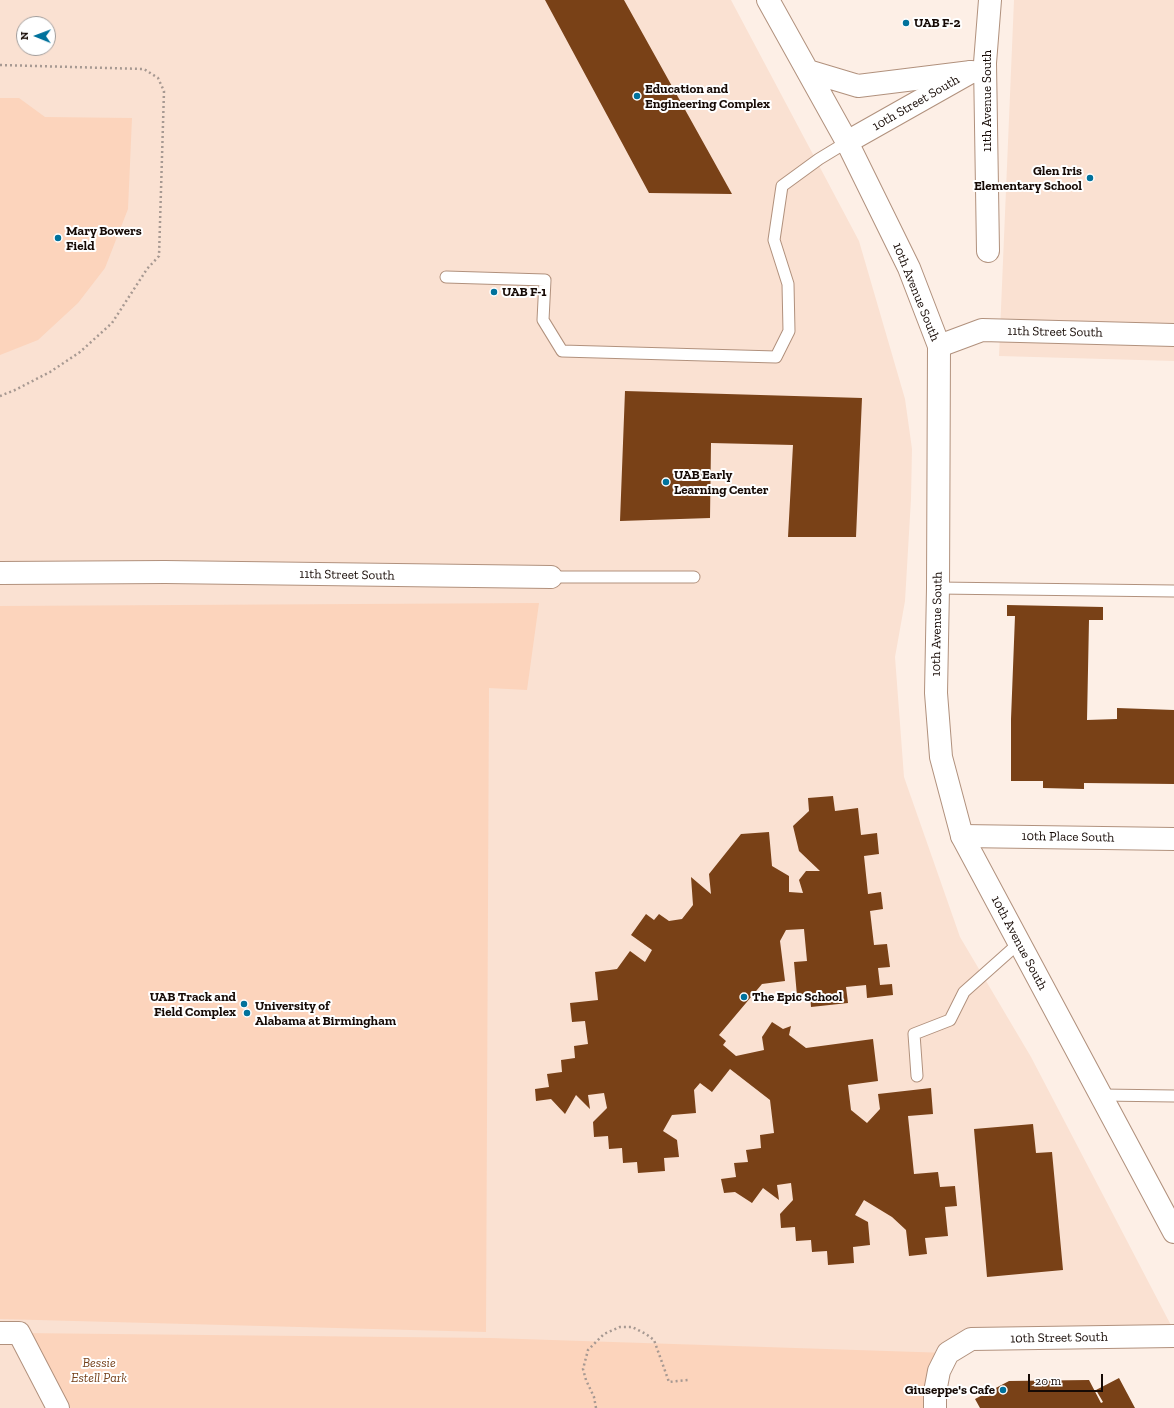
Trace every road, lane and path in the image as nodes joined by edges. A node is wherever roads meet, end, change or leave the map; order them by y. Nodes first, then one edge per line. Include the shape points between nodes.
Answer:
1 (768, 0) edge
2 (990, 0) edge
3 (0, 65) edge
4 (978, 68) junction
5 (808, 71) junction
6 (847, 142) junction
7 (988, 251) dead end
8 (446, 277) dead end
9 (1174, 335) edge
10 (939, 346) junction
11 (0, 396) edge
12 (0, 573) edge
13 (551, 577) joint
14 (694, 577) dead end
15 (938, 588) junction
16 (1174, 591) edge
17 (962, 836) junction
18 (1174, 838) edge
19 (1019, 943) junction
20 (918, 1076) dead end
21 (1101, 1095) junction
22 (1174, 1096) edge
23 (1174, 1232) edge
24 (0, 1333) edge
25 (1174, 1336) edge
26 (688, 1380) dead end
27 (58, 1408) edge
28 (596, 1408) edge
29 (934, 1408) edge

1 - 5 street, 10th Avenue South
2 - 4 street, 11th Avenue South
3 - 11 path via 144,69 158,78 164,90 159,256 147,269 112,323 80,352 50,372
4 - 5 street via 858,86
4 - 6 street, 10th Street South
4 - 7 street, 11th Avenue South
5 - 6 street, 10th Avenue South
6 - 8 lane via 818,159 782,186 774,240 788,284 789,331 776,358 562,351 544,320 545,280
6 - 10 street, 10th Avenue South via 909,268
9 - 10 street, 11th Street South via 982,330
10 - 15 street, 10th Avenue South
12 - 13 street, 11th Street South via 165,572
13 - 14 lane, 11th Street South
15 - 16 lane
15 - 17 street, 10th Avenue South via 936,693 941,757
17 - 18 street, 10th Place South
17 - 19 street, 10th Avenue South
19 - 20 lane via 964,992 950,1020 914,1034
19 - 21 street, 10th Avenue South
21 - 22 lane
21 - 23 street, 10th Avenue South
24 - 27 street via 19,1333
25 - 29 street, 10th Street South via 971,1339 948,1353 939,1372
26 - 28 path via 669,1382 654,1340 632,1327 620,1327 604,1334 588,1350 583,1369

